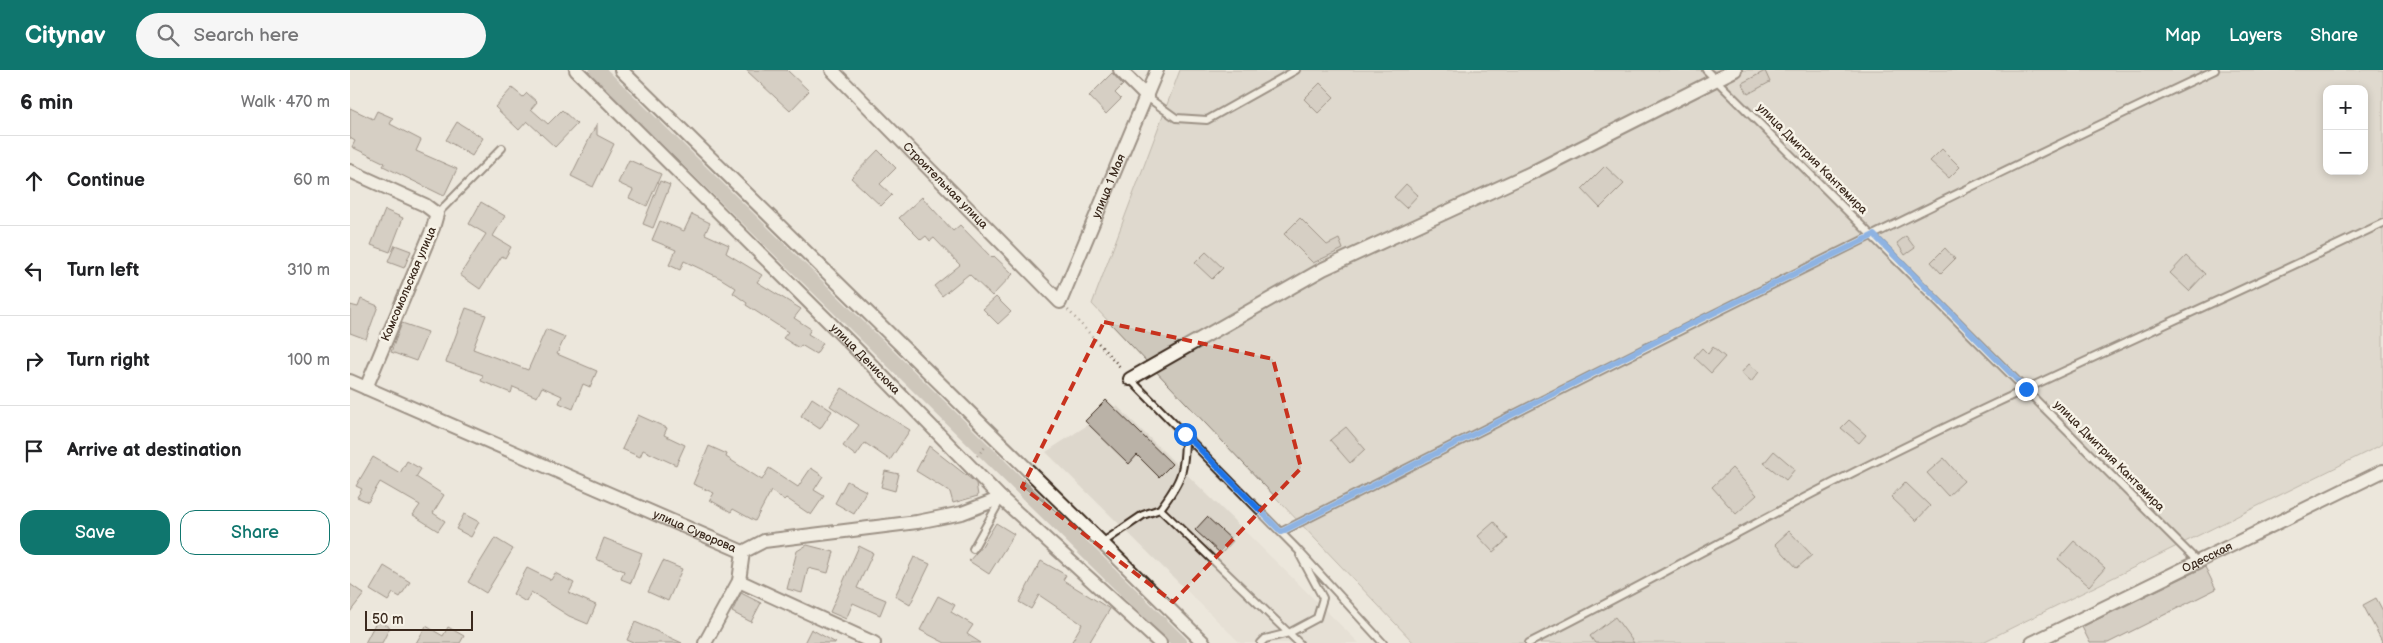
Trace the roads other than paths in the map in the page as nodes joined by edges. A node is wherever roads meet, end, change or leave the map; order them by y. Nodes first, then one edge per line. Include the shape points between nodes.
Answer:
1 (576, 70) edge
2 (621, 70) edge
3 (832, 70) edge
4 (1120, 70) edge
5 (1157, 70) edge
6 (1296, 70) edge
7 (1735, 70) edge
8 (2215, 70) edge
9 (1711, 75) edge
10 (1147, 97) junction
11 (502, 148) dead end
12 (350, 170) edge
13 (436, 214) junction
14 (2383, 223) edge
15 (1874, 235) junction
16 (1060, 302) joint
17 (1130, 379) joint
18 (350, 380) edge
19 (366, 388) junction
20 (2026, 389) junction
21 (1185, 434) junction
22 (2383, 471) edge
23 (1001, 498) junction
24 (1160, 509) junction
25 (1281, 532) junction
26 (1102, 543) junction
27 (973, 549) dead end
28 (1298, 550) junction
29 (743, 552) junction
30 (2198, 562) junction
31 (739, 581) junction
32 (1289, 633) junction
33 (705, 643) edge
34 (874, 643) edge
35 (1160, 643) edge
36 (1204, 643) edge
37 (1261, 643) edge
38 (1299, 643) edge
39 (1383, 643) edge
40 (1529, 643) edge
41 (2032, 643) edge

1 - 23 street, улица Денисюка
2 - 26 street
3 - 16 street, Строительная улица
4 - 10 street
5 - 10 street, улица 1 Мая
6 - 10 lane via 1208,120 1176,118
7 - 9 street
8 - 15 lane
9 - 15 lane, улица Дмитрия Кантемира
9 - 17 street via 1531,173 1323,269
10 - 16 street, улица 1 Мая
11 - 13 lane
12 - 13 street, Комсомольская улица
13 - 19 street, Комсомольская улица
14 - 20 lane
15 - 20 lane, улица Дмитрия Кантемира
15 - 25 lane
17 - 21 lane
18 - 19 street, улица Суворова
19 - 29 street, улица Суворова
20 - 30 lane, улица Дмитрия Кантемира
20 - 40 lane via 1825,487 1609,604
21 - 24 lane via 1185,464 1173,491
21 - 25 lane
22 - 30 street, Одесская
23 - 27 lane
23 - 29 street, улица Суворова via 952,515 764,542
23 - 35 street, улица Денисюка
24 - 26 lane via 1143,515
24 - 32 lane
25 - 28 lane
26 - 36 street
28 - 32 lane via 1323,598 1317,618
28 - 39 lane
29 - 31 street
30 - 41 street, Одесская
31 - 33 street
31 - 34 street
32 - 37 lane
32 - 38 lane

